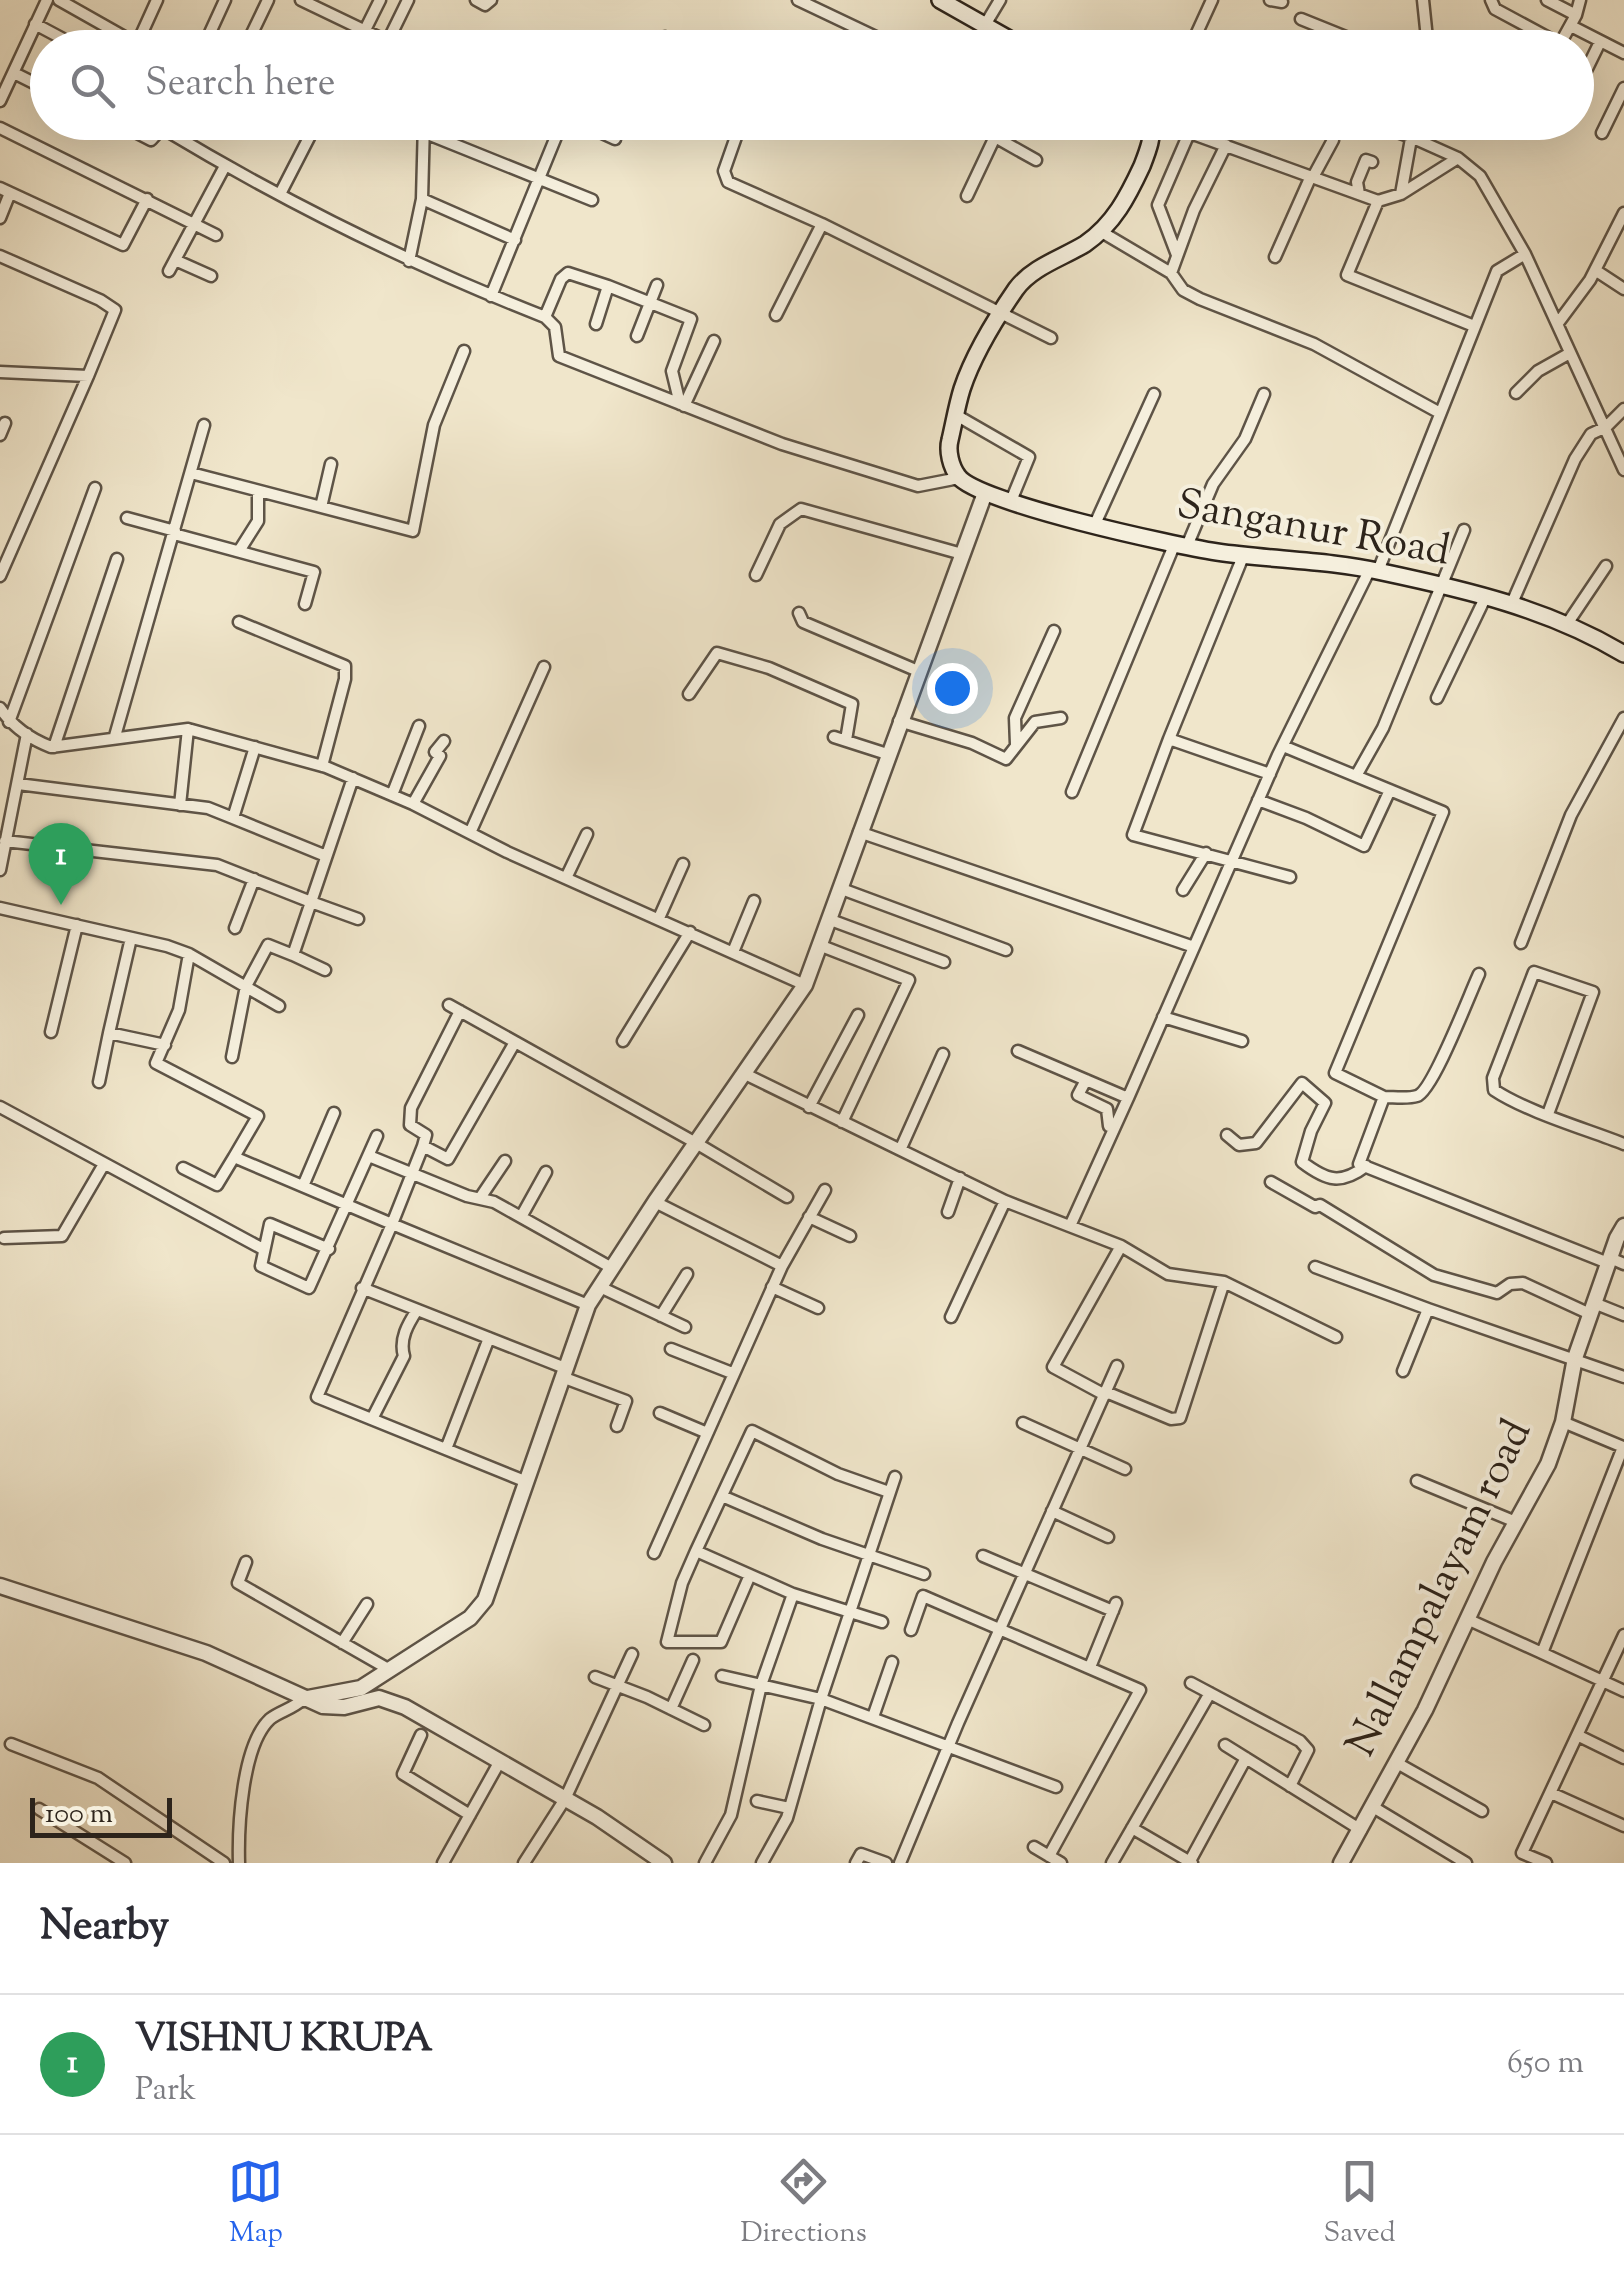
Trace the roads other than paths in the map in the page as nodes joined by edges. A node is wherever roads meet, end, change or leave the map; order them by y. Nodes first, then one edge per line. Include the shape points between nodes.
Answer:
1 (47, 0) edge
2 (59, 0) edge
3 (157, 0) edge
4 (225, 0) edge
5 (268, 0) edge
6 (301, 0) edge
7 (380, 0) edge
8 (408, 0) edge
9 (476, 0) edge
10 (490, 0) edge
11 (798, 0) edge
12 (940, 0) edge
13 (1000, 0) edge
14 (1212, 0) edge
15 (1422, 0) edge
16 (1493, 0) edge
17 (1547, 0) edge
18 (1580, 0) edge
19 (1301, 20) dead end
20 (1574, 21) junction
21 (35, 24) junction
22 (985, 25) junction
23 (32, 30) edge
24 (46, 30) edge
25 (112, 30) edge
26 (147, 30) edge
27 (211, 30) edge
28 (254, 30) edge
29 (365, 30) joint
30 (393, 30) edge
31 (860, 30) edge
32 (994, 30) edge
33 (1198, 30) edge
34 (1327, 30) edge
35 (1426, 30) edge
36 (1534, 30) edge
37 (1569, 30) edge
38 (1585, 30) edge
39 (30, 36) edge
40 (1594, 37) edge
41 (1600, 42) junction
42 (1624, 53) edge
43 (1594, 54) edge
44 (0, 66) edge
45 (14, 73) junction
46 (30, 81) edge
47 (1624, 88) edge
48 (0, 101) edge
49 (0, 128) edge
50 (1602, 133) dead end
51 (186, 140) edge
52 (307, 140) edge
53 (424, 140) edge
54 (454, 140) edge
55 (555, 140) edge
56 (735, 140) edge
57 (994, 140) edge
58 (1000, 140) edge
59 (1151, 140) edge
60 (1187, 140) edge
61 (1212, 140) edge
62 (1333, 140) dead end
63 (1410, 140) edge
64 (1420, 140) edge
65 (1226, 145) junction
66 (1458, 158) junction
67 (1036, 160) dead end
68 (1372, 162) dead end
69 (225, 166) junction
70 (1312, 177) junction
71 (540, 178) junction
72 (5, 190) edge
73 (280, 194) junction
74 (1359, 194) junction
75 (1401, 194) junction
76 (967, 196) dead end
77 (147, 199) junction
78 (422, 200) junction
79 (592, 200) dead end
80 (1378, 201) junction
81 (1624, 213) edge
82 (0, 218) edge
83 (194, 224) junction
84 (822, 224) junction
85 (1100, 231) junction
86 (216, 235) dead end
87 (514, 240) junction
88 (1525, 254) junction
89 (0, 256) edge
90 (1178, 256) junction
91 (1275, 257) dead end
92 (175, 260) junction
93 (409, 261) junction
94 (1595, 270) junction
95 (169, 271) dead end
96 (1171, 273) junction
97 (211, 276) dead end
98 (657, 285) dead end
99 (608, 286) junction
100 (1624, 288) edge
101 (491, 296) junction
102 (650, 303) junction
103 (1002, 314) junction
104 (776, 315) dead end
105 (545, 316) junction
106 (1558, 323) junction
107 (596, 324) dead end
108 (1474, 326) junction
109 (637, 336) dead end
110 (1050, 338) dead end
111 (714, 341) dead end
112 (464, 351) dead end
113 (1570, 353) junction
114 (0, 372) edge
115 (88, 376) junction
116 (1516, 393) dead end
117 (1154, 394) dead end
118 (1264, 394) dead end
119 (682, 405) junction
120 (1624, 409) edge
121 (956, 414) junction
122 (1440, 414) junction
123 (6, 422) dead end
124 (204, 425) dead end
125 (1606, 428) junction
126 (0, 434) edge
127 (331, 464) dead end
128 (1624, 468) edge
129 (191, 473) junction
130 (959, 478) junction
131 (95, 488) dead end
132 (258, 490) junction
133 (984, 493) junction
134 (1011, 501) junction
135 (322, 507) junction
136 (127, 518) dead end
137 (1095, 524) junction
138 (1464, 530) dead end
139 (175, 532) junction
140 (1181, 544) junction
141 (239, 552) junction
142 (962, 554) junction
143 (1244, 554) junction
144 (117, 559) dead end
145 (1606, 566) dead end
146 (1374, 570) junction
147 (756, 575) dead end
148 (0, 576) edge
149 (1444, 586) junction
150 (1486, 596) junction
151 (1512, 602) junction
152 (305, 604) dead end
153 (799, 613) dead end
154 (239, 622) dead end
155 (1567, 624) junction
156 (1054, 631) dead end
157 (1624, 654) edge
158 (544, 667) dead end
159 (918, 670) junction
160 (689, 694) dead end
161 (1437, 698) dead end
162 (0, 708) edge
163 (1061, 718) dead end
164 (1624, 718) edge
165 (10, 722) junction
166 (899, 722) junction
167 (419, 726) dead end
168 (188, 729) junction
169 (26, 734) junction
170 (115, 736) junction
171 (1169, 740) junction
172 (444, 741) dead end
173 (1016, 745) junction
174 (255, 746) junction
175 (1282, 746) junction
176 (54, 747) junction
177 (887, 754) junction
178 (322, 766) junction
179 (1270, 774) junction
180 (1356, 776) junction
181 (353, 778) junction
182 (18, 784) junction
183 (1390, 790) junction
184 (1072, 792) dead end
185 (392, 794) junction
186 (1258, 800) junction
187 (413, 804) junction
188 (180, 805) junction
189 (233, 818) junction
190 (860, 832) junction
191 (470, 833) junction
192 (587, 834) dead end
193 (5, 841) junction
194 (1206, 853) junction
195 (326, 856) junction
196 (1232, 860) junction
197 (683, 864) dead end
198 (0, 870) edge
199 (566, 878) junction
200 (1290, 878) dead end
201 (254, 880) junction
202 (839, 888) junction
203 (1183, 890) dead end
204 (754, 901) dead end
205 (311, 902) junction
206 (0, 908) edge
207 (659, 918) junction
208 (358, 919) dead end
209 (828, 919) junction
210 (77, 925) junction
211 (234, 928) dead end
212 (690, 932) junction
213 (131, 938) junction
214 (1521, 943) dead end
215 (819, 945) junction
216 (1194, 947) junction
217 (1006, 950) dead end
218 (733, 952) junction
219 (189, 954) junction
220 (293, 955) junction
221 (944, 962) dead end
222 (324, 970) dead end
223 (1479, 974) dead end
224 (246, 986) junction
225 (804, 986) junction
226 (280, 1006) dead end
227 (858, 1015) dead end
228 (1163, 1017) junction
229 (51, 1032) dead end
230 (109, 1033) junction
231 (623, 1041) dead end
232 (1242, 1041) dead end
233 (515, 1042) junction
234 (165, 1045) junction
235 (1018, 1051) dead end
236 (943, 1054) dead end
237 (232, 1056) dead end
238 (742, 1073) junction
239 (1086, 1080) junction
240 (99, 1082) dead end
241 (1384, 1097) junction
242 (1128, 1098) junction
243 (808, 1107) junction
244 (0, 1108) edge
245 (334, 1113) dead end
246 (1548, 1114) junction
247 (842, 1122) junction
248 (1109, 1126) dead end
249 (1226, 1135) dead end
250 (377, 1136) dead end
251 (696, 1143) junction
252 (1624, 1144) edge
253 (424, 1146) junction
254 (901, 1148) junction
255 (369, 1156) junction
256 (234, 1157) junction
257 (505, 1160) dead end
258 (104, 1164) junction
259 (1366, 1166) junction
260 (184, 1168) dead end
261 (546, 1172) dead end
262 (411, 1174) junction
263 (960, 1178) junction
264 (1271, 1182) dead end
265 (303, 1186) junction
266 (824, 1190) dead end
267 (480, 1198) junction
268 (787, 1198) dead end
269 (1004, 1201) junction
270 (655, 1202) junction
271 (347, 1205) junction
272 (948, 1212) dead end
273 (520, 1217) junction
274 (809, 1217) junction
275 (392, 1224) junction
276 (1070, 1226) junction
277 (1624, 1226) edge
278 (850, 1236) dead end
279 (4, 1238) dead end
280 (1121, 1246) junction
281 (262, 1249) junction
282 (329, 1250) junction
283 (1614, 1261) edge
284 (782, 1266) junction
285 (612, 1268) junction
286 (1315, 1268) dead end
287 (687, 1274) dead end
288 (1224, 1282) junction
289 (600, 1287) junction
290 (772, 1287) junction
291 (362, 1288) junction
292 (588, 1305) junction
293 (818, 1308) dead end
294 (1428, 1309) junction
295 (1592, 1309) junction
296 (417, 1310) junction
297 (1624, 1315) edge
298 (662, 1316) junction
299 (951, 1317) dead end
300 (685, 1327) dead end
301 (1336, 1337) dead end
302 (489, 1338) junction
303 (671, 1350) dead end
304 (1575, 1358) junction
305 (1117, 1366) dead end
306 (1403, 1371) dead end
307 (564, 1372) junction
308 (732, 1373) junction
309 (1624, 1377) edge
310 (1105, 1394) junction
311 (660, 1413) dead end
312 (372, 1419) junction
313 (1562, 1422) junction
314 (1022, 1423) dead end
315 (617, 1426) dead end
316 (706, 1432) junction
317 (1080, 1448) junction
318 (446, 1449) junction
319 (1125, 1469) dead end
320 (894, 1478) dead end
321 (1417, 1481) dead end
322 (527, 1482) junction
323 (889, 1492) junction
324 (722, 1496) junction
325 (1052, 1511) junction
326 (1516, 1522) junction
327 (1108, 1537) dead end
328 (696, 1551) junction
329 (654, 1553) dead end
330 (868, 1555) junction
331 (983, 1556) dead end
332 (246, 1562) dead end
333 (924, 1574) dead end
334 (1025, 1574) junction
335 (750, 1575) junction
336 (0, 1586) edge
337 (793, 1594) junction
338 (367, 1604) dead end
339 (849, 1612) junction
340 (1467, 1618) junction
341 (882, 1622) dead end
342 (911, 1630) dead end
343 (1000, 1630) junction
344 (1624, 1635) edge
345 (342, 1643) junction
346 (1542, 1653) junction
347 (632, 1654) dead end
348 (694, 1660) dead end
349 (892, 1662) dead end
350 (1090, 1667) junction
351 (390, 1670) junction
352 (722, 1676) dead end
353 (595, 1677) dead end
354 (1604, 1682) junction
355 (1191, 1683) dead end
356 (761, 1685) junction
357 (617, 1686) junction
358 (1624, 1691) edge
359 (1210, 1693) junction
360 (303, 1699) junction
361 (821, 1699) junction
362 (671, 1709) junction
363 (874, 1718) junction
364 (704, 1725) dead end
365 (421, 1735) dead end
366 (1579, 1736) junction
367 (11, 1744) dead end
368 (949, 1744) junction
369 (1225, 1745) dead end
370 (1246, 1758) junction
371 (1624, 1758) edge
372 (500, 1761) junction
373 (1396, 1763) junction
374 (1290, 1786) junction
375 (1056, 1787) dead end
376 (1551, 1793) junction
377 (565, 1798) junction
378 (757, 1800) dead end
379 (1373, 1807) junction
380 (789, 1808) junction
381 (40, 1809) dead end
382 (1482, 1811) dead end
383 (470, 1815) junction
384 (1624, 1826) edge
385 (1132, 1828) junction
386 (1360, 1830) junction
387 (1034, 1847) dead end
388 (1049, 1856) junction
389 (1519, 1858) edge
390 (1192, 1862) edge
391 (125, 1863) edge
392 (224, 1863) edge
393 (239, 1863) edge
394 (443, 1863) edge
395 (524, 1863) edge
396 (664, 1863) edge
397 (705, 1863) edge
398 (762, 1863) edge
399 (856, 1863) edge
400 (886, 1863) edge
401 (900, 1863) edge
402 (1061, 1863) edge
403 (1112, 1863) edge
404 (1341, 1863) edge
405 (1466, 1863) edge
406 (1546, 1863) edge

1 - 21 street
2 - 25 street
3 - 26 street
4 - 27 street
5 - 28 street
6 - 29 street
7 - 29 street
8 - 30 street
9 - 10 street
11 - 31 street
12 - 22 main road
13 - 22 street
14 - 33 street
15 - 35 street
16 - 36 street via 1494,9
17 - 20 street
18 - 20 street
19 - 34 street
20 - 37 street
20 - 38 street
21 - 23 street
21 - 24 street
22 - 32 main road
39 - 45 street
40 - 41 street
41 - 42 street
41 - 43 street
44 - 45 street
45 - 46 street
45 - 48 street
47 - 50 street
49 - 77 street
51 - 69 street
52 - 73 street
53 - 78 street
54 - 71 street
55 - 71 street
56 - 84 street via 724,170 728,182
57 - 76 street
58 - 67 street
59 - 85 main road via 1126,202
60 - 90 street via 1158,206
61 - 65 street
62 - 70 street
63 - 75 street
64 - 66 street
65 - 70 street
65 - 90 street
66 - 75 street
66 - 88 street via 1480,176
68 - 74 street via 1366,160 1357,182
69 - 73 street
69 - 83 street
70 - 74 street
70 - 91 street
71 - 79 street
71 - 87 street
72 - 77 street via 122,245
72 - 82 street
73 - 93 street
74 - 80 street
75 - 80 street
77 - 83 street
78 - 87 street
78 - 93 street
80 - 108 street via 1346,275
81 - 94 street
83 - 86 street
83 - 92 street
84 - 103 street
84 - 104 street
85 - 96 street
85 - 103 main road via 1018,286
87 - 101 street
88 - 106 street
88 - 108 street via 1497,271
89 - 115 street via 113,306
90 - 96 street
92 - 95 street
92 - 97 street
93 - 101 street
94 - 100 street
94 - 106 street
96 - 122 street via 1200,299 1314,344
98 - 102 street
99 - 102 street
99 - 105 street via 568,273
99 - 107 street
101 - 105 street
102 - 109 street
102 - 119 street via 691,320 672,371
103 - 110 street
103 - 121 main road via 962,386
105 - 119 street via 555,327 559,356
106 - 113 street
108 - 122 street
111 - 119 street
112 - 135 street via 434,425 413,531
113 - 116 street
113 - 125 street
114 - 115 street
115 - 148 street
117 - 137 street
118 - 140 street via 1242,445
119 - 130 street via 918,486
120 - 125 street
121 - 130 main road via 948,449
121 - 134 street via 1029,457
122 - 146 street
123 - 126 street
124 - 129 street
125 - 128 street
125 - 151 street via 1591,434 1575,460
127 - 135 street
129 - 132 street
129 - 139 street
130 - 133 main road, Sanganur Road
131 - 165 street
132 - 135 street
132 - 141 street via 258,521
133 - 134 main road, Sanganur Road
133 - 142 street
134 - 137 main road, Sanganur Road
136 - 139 street
137 - 140 main road, Sanganur Road
138 - 149 street
139 - 141 street
139 - 170 street
140 - 143 main road, Sanganur Road
140 - 184 street
141 - 152 street via 314,572
142 - 147 street via 800,509 780,524
142 - 159 street
143 - 146 main road, Sanganur Road
143 - 171 street
144 - 176 street
145 - 155 street
146 - 149 main road, Sanganur Road
146 - 175 street
149 - 150 main road, Sanganur Road
149 - 180 street
150 - 151 main road, Sanganur Road
150 - 161 street
151 - 155 main road, Sanganur Road
153 - 159 street via 803,622
154 - 178 street via 346,666
155 - 157 main road, Sanganur Road
156 - 173 street via 1015,718
158 - 191 street
159 - 166 street
160 - 177 street via 718,653 769,668 852,704 840,739
162 - 165 street
163 - 173 street via 1034,722
164 - 214 street via 1571,815
165 - 169 street
166 - 173 street via 1006,759
166 - 177 street
167 - 185 street
168 - 170 street
168 - 174 street
168 - 188 street
169 - 176 street
169 - 182 street
170 - 176 street
171 - 179 street
171 - 194 street via 1133,835
172 - 187 street
174 - 178 street
174 - 189 street
175 - 179 street
175 - 180 street
177 - 190 street
178 - 181 street
179 - 186 street
180 - 183 street
181 - 185 street
181 - 195 street
182 - 188 street
182 - 193 street
183 - 186 street via 1364,846
183 - 241 street via 1444,812 1335,1073
185 - 187 street
186 - 196 street
187 - 191 street
188 - 189 street
189 - 195 street
190 - 202 street
190 - 216 street
191 - 199 street
192 - 199 street
193 - 198 street
193 - 201 street via 218,865
194 - 196 street
194 - 203 street
195 - 205 street
196 - 200 street
196 - 216 street
197 - 207 street
199 - 207 street
201 - 205 street
201 - 211 street
202 - 209 street
202 - 217 street
204 - 218 street
205 - 208 street
205 - 220 street
206 - 210 street
207 - 212 street
209 - 215 street
209 - 221 street
210 - 213 street
210 - 229 street
212 - 218 street
212 - 231 street
213 - 219 street
213 - 230 street
215 - 225 street
215 - 247 street via 909,980
216 - 228 street
218 - 225 street
219 - 224 street
219 - 234 street
220 - 222 street
220 - 224 street via 268,945
223 - 241 street via 1423,1093
224 - 226 street
224 - 237 street
225 - 238 street
227 - 243 street
228 - 232 street
228 - 242 street
230 - 234 street
230 - 240 street
233 - 251 street
233 - 253 street via 448,1159
233 - 253 street via 455,1008 411,1108 410,1125 426,1135
234 - 256 street via 156,1064 258,1116
235 - 239 street
236 - 254 street
238 - 243 street
238 - 251 street
239 - 242 street
239 - 248 street via 1078,1095 1107,1109
241 - 259 street via 1359,1164
242 - 276 street
243 - 247 street
244 - 258 street
245 - 265 street
246 - 246 street via 1494,1090 1534,972 1593,992
246 - 252 street
247 - 254 street
249 - 259 street via 1240,1145 1256,1143 1302,1083 1325,1102 1302,1162 1336,1180 1348,1180
250 - 255 street
251 - 268 street
251 - 270 street
253 - 262 street
254 - 263 street
255 - 262 street
255 - 271 street
256 - 260 street via 218,1184
256 - 265 street
257 - 267 street
258 - 279 street via 62,1236
258 - 281 street
259 - 283 street
261 - 273 street
262 - 267 street
262 - 275 street
263 - 269 street
263 - 272 street
264 - 295 street via 1434,1275 1497,1294 1523,1284
265 - 271 street
266 - 274 street
267 - 273 street
269 - 276 street
269 - 299 street
270 - 284 street
270 - 285 street
271 - 275 street
271 - 282 street
273 - 285 street
274 - 278 street
274 - 284 street
275 - 291 street
275 - 292 street
276 - 280 street
277 - 283 street, Nallampalayam road
280 - 288 street via 1168,1274
280 - 310 street via 1053,1366
281 - 282 street via 270,1224
281 - 282 street via 261,1266 309,1288
283 - 295 street, Nallampalayam road
284 - 290 street
285 - 289 street
286 - 294 street
287 - 298 street
288 - 301 street
288 - 310 street via 1180,1418
289 - 292 street
289 - 298 street
290 - 293 street
290 - 308 street
291 - 296 street
291 - 312 street via 318,1397
292 - 307 street
294 - 304 street
294 - 306 street
295 - 297 street
295 - 304 street, Nallampalayam road
296 - 302 street
296 - 312 street via 406,1326 404,1356
298 - 300 street
302 - 307 street
302 - 318 street
303 - 308 street
304 - 309 street
304 - 313 street, Nallampalayam road
305 - 310 street
307 - 315 street via 626,1401
307 - 322 street
308 - 316 street
310 - 317 street
311 - 316 street
312 - 318 street
313 - 326 street, Nallampalayam road
313 - 346 street via 1623,1448
314 - 317 street
316 - 329 street
317 - 319 street
317 - 325 street
318 - 322 street
320 - 323 street
321 - 326 street
322 - 351 street via 485,1600 470,1618
323 - 324 street via 752,1431
323 - 330 street
324 - 328 street
324 - 330 street
325 - 327 street
325 - 334 street
326 - 340 street, Nallampalayam road
328 - 335 street
328 - 335 street via 667,1642 722,1642
330 - 333 street
330 - 339 street
331 - 334 street
332 - 345 street via 238,1583
334 - 343 street
334 - 350 street via 1115,1607
335 - 337 street
336 - 360 street via 206,1654
337 - 339 street
337 - 356 street
338 - 345 street
339 - 341 street
339 - 361 street
340 - 346 street
340 - 373 street, Nallampalayam road
342 - 343 street via 923,1596
343 - 350 street
343 - 368 street
344 - 354 street
345 - 351 street
346 - 354 street
347 - 357 street
348 - 362 street
349 - 363 street
350 - 388 street via 1140,1690
351 - 360 street via 361,1688
352 - 356 street
353 - 357 street
354 - 358 street
354 - 366 street
355 - 359 street
356 - 361 street
356 - 397 street via 731,1815
357 - 362 street
357 - 377 street
359 - 374 street via 1308,1750
359 - 385 street
360 - 372 street via 344,1707 379,1698
360 - 393 street via 272,1717 254,1739
361 - 363 street
361 - 380 street
362 - 364 street
363 - 368 street
365 - 383 street via 404,1774
366 - 371 street
366 - 376 street
367 - 392 street via 98,1778
368 - 375 street
368 - 401 street
369 - 370 street
370 - 374 street
370 - 390 street
372 - 377 street
372 - 383 street
373 - 379 street, Nallampalayam road
373 - 382 street
374 - 386 street
376 - 384 street
376 - 389 street
377 - 395 street
377 - 396 street
378 - 380 street
379 - 386 street, Nallampalayam road
379 - 405 street
380 - 398 street
381 - 391 street
383 - 394 street
385 - 390 street
385 - 403 street
386 - 404 street, Nallampalayam road
387 - 388 street
388 - 402 street
389 - 406 street
399 - 400 street via 862,1854

